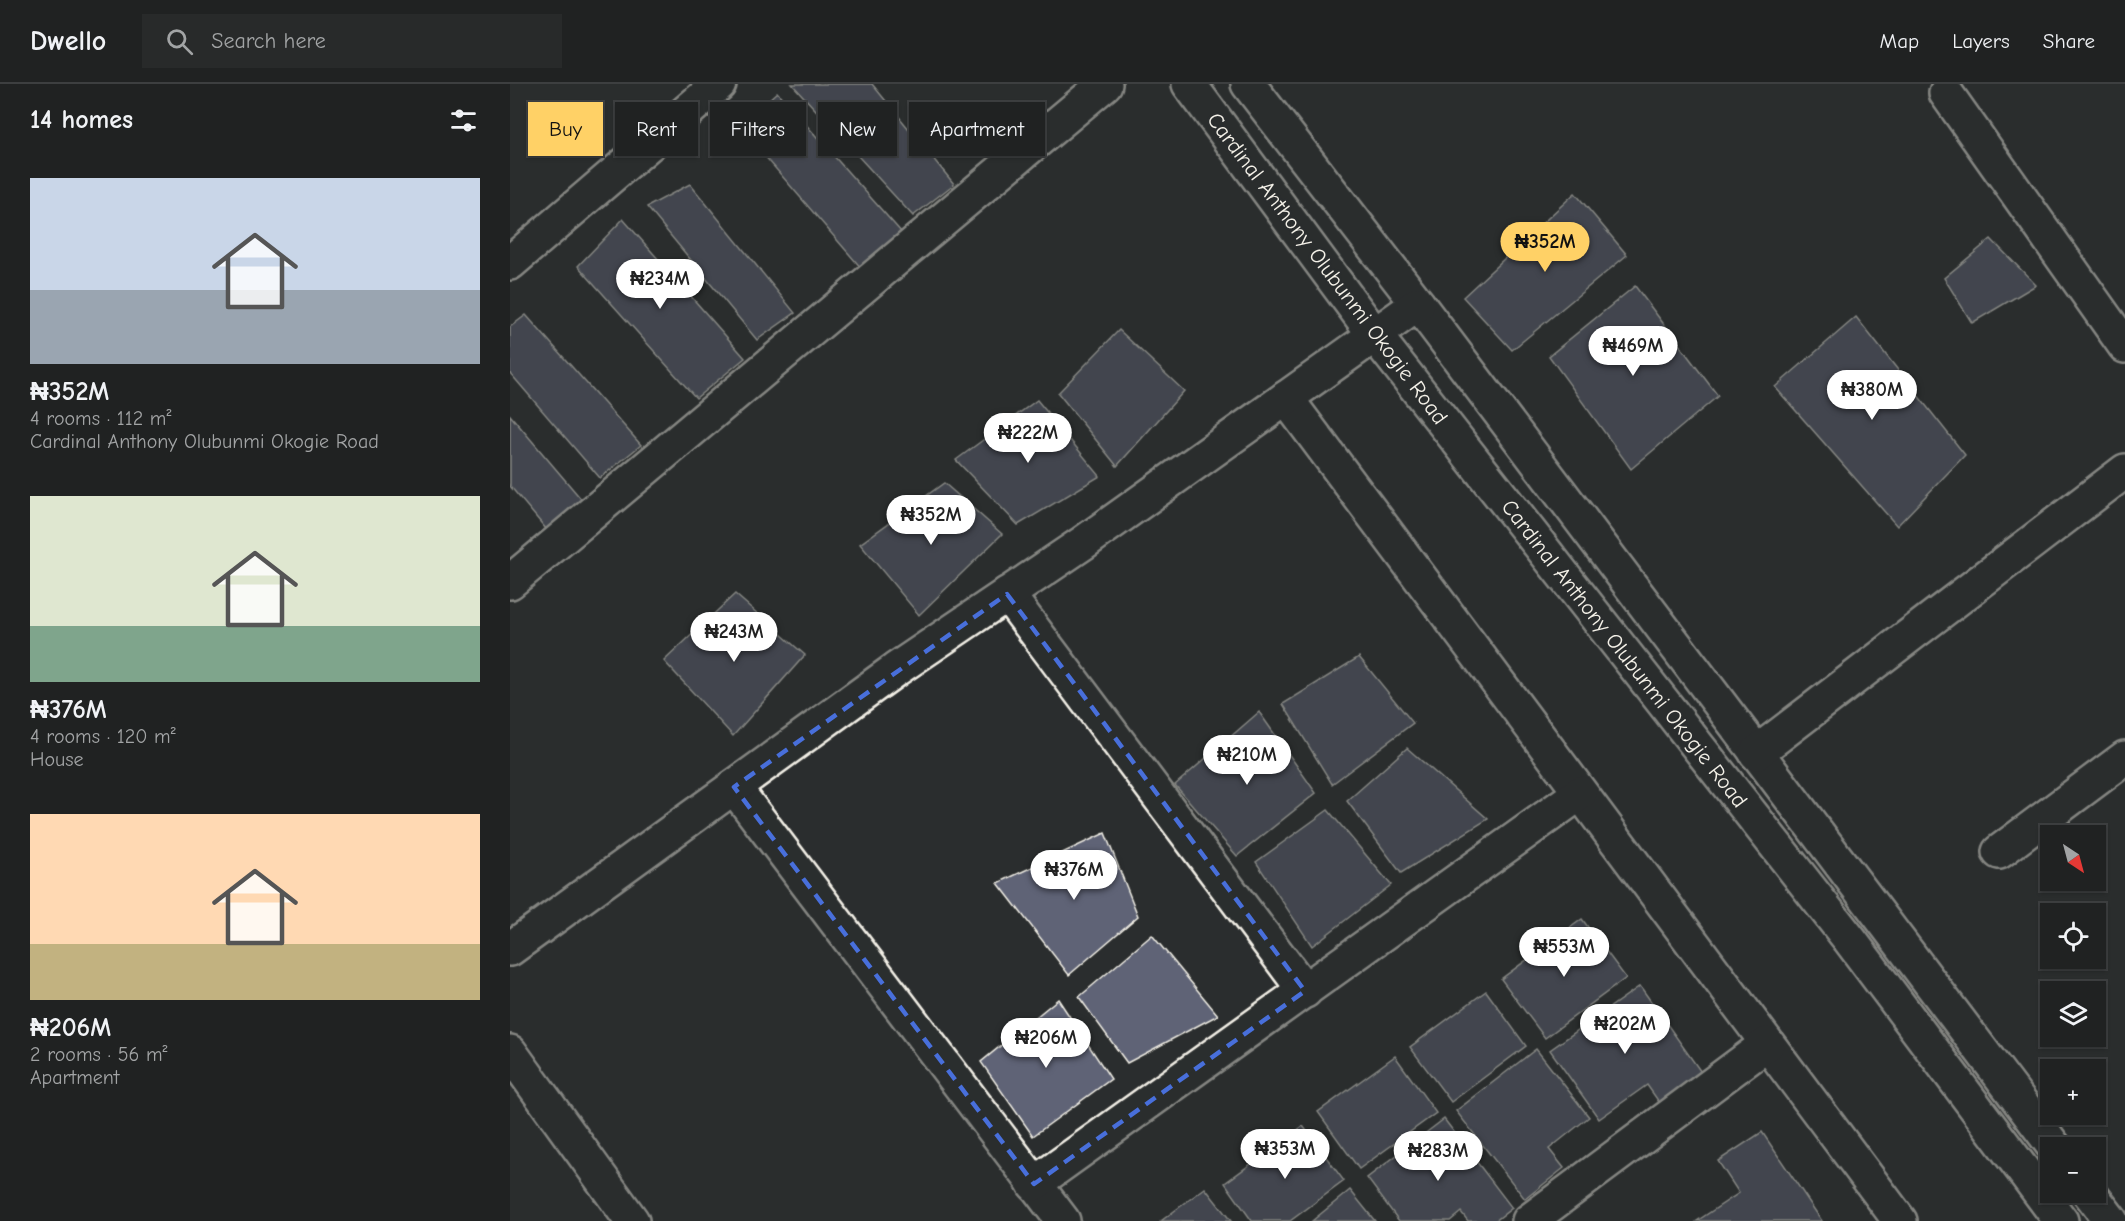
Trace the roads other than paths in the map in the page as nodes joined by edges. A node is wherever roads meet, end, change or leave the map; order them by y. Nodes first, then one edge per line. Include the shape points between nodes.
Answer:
1 (720, 84) edge
2 (1105, 84) edge
3 (1189, 84) edge
4 (1248, 84) edge
5 (1946, 93) dead end
6 (510, 262) edge
7 (1418, 304) junction
8 (1374, 334) junction
9 (2125, 346) edge
10 (1286, 398) junction
11 (2125, 471) edge
12 (510, 582) edge
13 (1006, 594) junction
14 (1756, 753) junction
15 (2125, 758) edge
16 (734, 787) junction
17 (1580, 793) junction
18 (1999, 852) dead end
19 (510, 949) edge
20 (1305, 990) junction
21 (1767, 1044) junction
22 (510, 1052) edge
23 (2047, 1137) edge
24 (1034, 1184) junction
25 (2097, 1203) edge
26 (632, 1221) edge
27 (1063, 1221) edge
28 (1529, 1221) edge
29 (1900, 1221) edge
30 (2061, 1221) edge
31 (2111, 1221) edge

1 - 6 street
2 - 12 street
3 - 8 street, Cardinal Anthony Olubunmi Okogie Road
4 - 7 street, Cardinal Anthony Olubunmi Okogie Road
5 - 9 street
7 - 8 street
7 - 14 street, Cardinal Anthony Olubunmi Okogie Road
8 - 10 street
8 - 30 street, Cardinal Anthony Olubunmi Okogie Road via 1850,940
10 - 13 street
10 - 17 street
11 - 14 street
13 - 16 street
13 - 20 street
14 - 23 street, Cardinal Anthony Olubunmi Okogie Road
15 - 18 street
16 - 19 street
16 - 24 street
17 - 20 street
17 - 21 street
20 - 24 street
21 - 28 street
21 - 29 street
22 - 26 street
24 - 27 street
25 - 31 street

